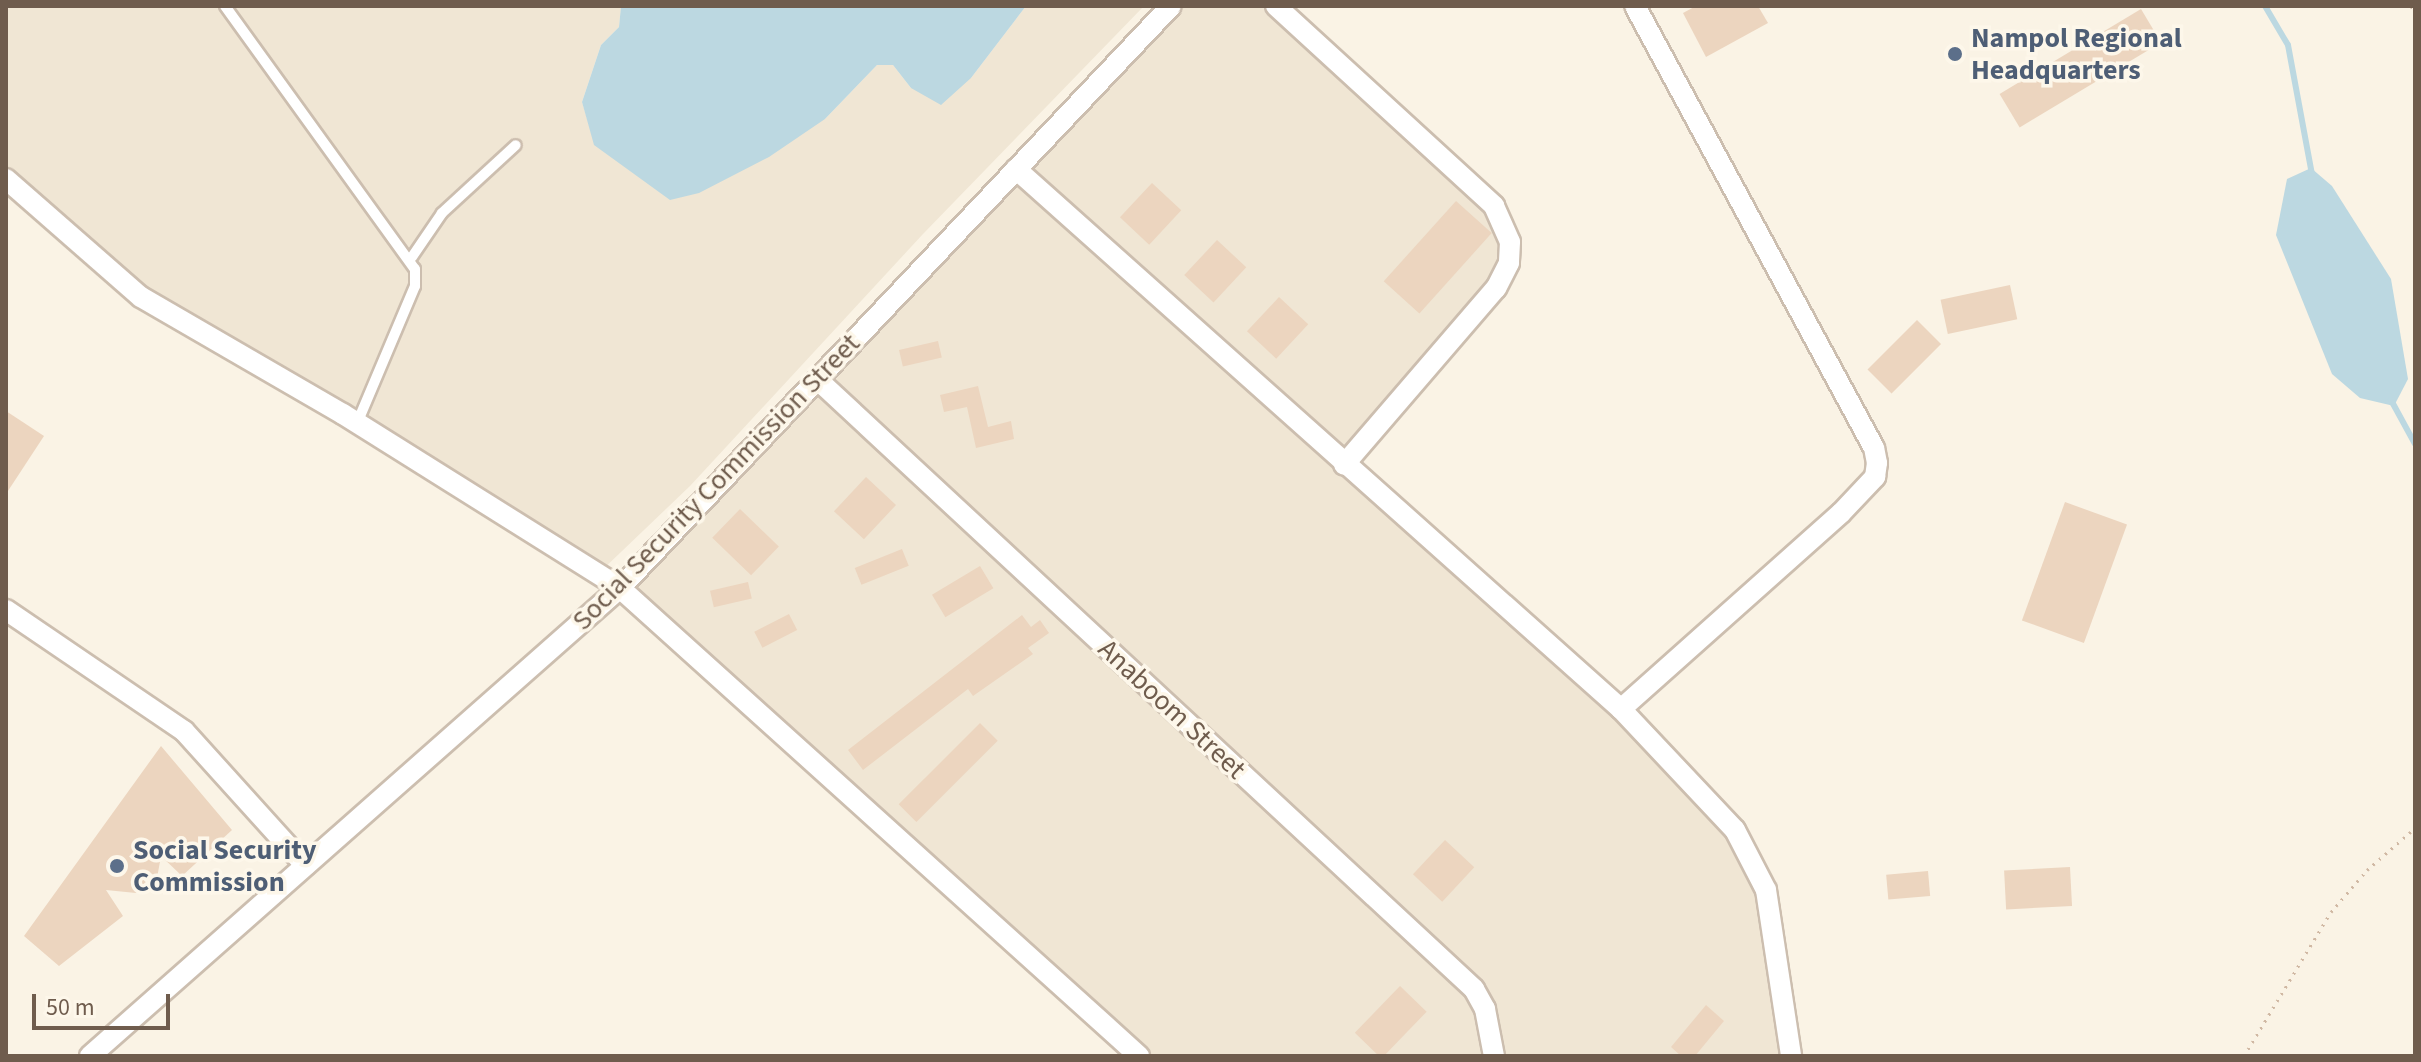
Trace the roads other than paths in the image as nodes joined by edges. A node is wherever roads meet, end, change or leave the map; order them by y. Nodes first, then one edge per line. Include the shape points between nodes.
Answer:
1 (225, 6) edge
2 (1171, 6) edge
3 (1276, 6) edge
4 (1635, 6) edge
5 (516, 145) dead end
6 (1016, 169) junction
7 (6, 179) edge
8 (412, 257) junction
9 (818, 380) junction
10 (357, 423) junction
11 (1344, 465) junction
12 (620, 588) junction
13 (6, 610) edge
14 (1621, 709) junction
15 (305, 865) junction
16 (90, 1056) edge
17 (1139, 1056) edge
18 (1494, 1056) edge
19 (1791, 1056) edge

1 - 8 lane
2 - 6 street, Social Security Commission Street
3 - 11 street via 1494,206 1510,242 1509,263 1496,288
4 - 14 street via 1874,448 1877,463 1875,477 1841,513
5 - 8 lane via 442,213
6 - 9 street, Social Security Commission Street
6 - 11 street
7 - 10 street via 141,297
8 - 10 lane via 415,286
9 - 12 street, Social Security Commission Street
9 - 18 street, Anaboom Street via 1474,989 1485,1009
10 - 12 street
11 - 14 street
12 - 15 street, Social Security Commission Street
12 - 17 street
13 - 15 street via 184,731
14 - 19 street via 1752,855 1766,890
15 - 16 street, Social Security Commission Street

